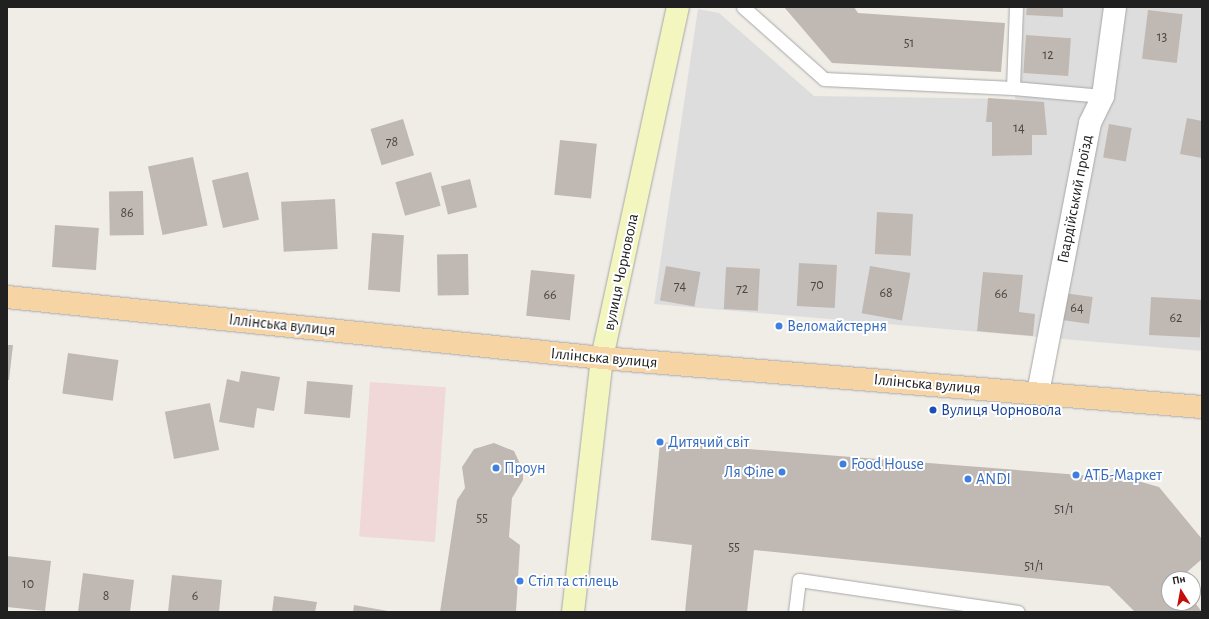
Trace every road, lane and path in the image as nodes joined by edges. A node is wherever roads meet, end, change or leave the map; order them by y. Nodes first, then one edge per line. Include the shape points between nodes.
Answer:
1 (678, 7) edge
2 (743, 7) edge
3 (1016, 7) edge
4 (1115, 7) edge
5 (1013, 88) junction
6 (1103, 96) junction
7 (7, 297) edge
8 (602, 358) junction
9 (1038, 393) junction
10 (1202, 406) edge
11 (573, 612) edge
12 (795, 612) edge
13 (1018, 612) edge

1 - 8 main road, вулиця Чорновола
2 - 5 lane via 824,79
3 - 5 lane
4 - 6 street, Гвардійський проїзд
5 - 6 lane
6 - 9 street, Гвардійський проїзд via 1090,123
7 - 8 main road, Іллінська вулиця
8 - 9 main road, Іллінська вулиця
8 - 11 main road, вулиця Чорновола
9 - 10 main road, Іллінська вулиця
12 - 13 lane via 799,580

